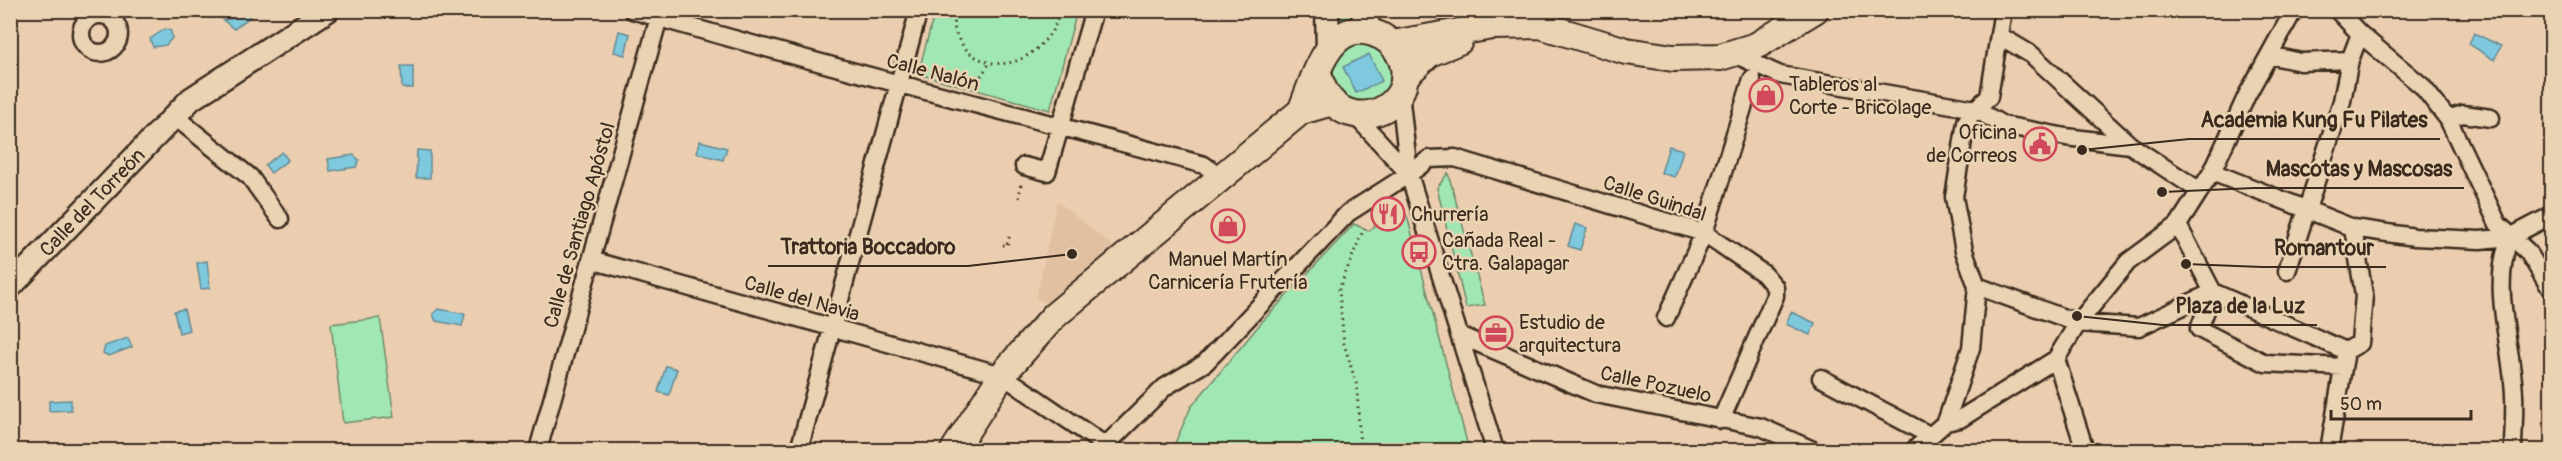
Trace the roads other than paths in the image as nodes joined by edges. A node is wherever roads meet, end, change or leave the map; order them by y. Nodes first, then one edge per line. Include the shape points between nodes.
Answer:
1 (632, 10) edge
2 (919, 10) edge
3 (1094, 10) edge
4 (1327, 10) edge
5 (1815, 10) edge
6 (2003, 10) edge
7 (2294, 10) edge
8 (2337, 10) edge
9 (323, 12) edge
10 (660, 14) edge
11 (1539, 18) edge
12 (1492, 26) junction
13 (1375, 29) edge
14 (2360, 34) junction
15 (2000, 36) junction
16 (1734, 54) junction
17 (2269, 55) junction
18 (1323, 60) junction
19 (2350, 60) junction
20 (1752, 79) dead end
21 (899, 85) junction
22 (1402, 85) junction
23 (1332, 102) junction
24 (1975, 109) junction
25 (1301, 111) junction
26 (1354, 114) junction
27 (174, 116) junction
28 (2492, 118) dead end
29 (2448, 119) junction
30 (1061, 126) junction
31 (2130, 145) junction
32 (1024, 166) dead end
33 (2212, 172) junction
34 (1409, 174) junction
35 (1221, 177) junction
36 (2200, 191) junction
37 (2308, 210) junction
38 (2552, 215) edge
39 (280, 219) dead end
40 (2178, 225) junction
41 (2353, 228) junction
42 (1704, 233) junction
43 (2510, 237) junction
44 (591, 260) junction
45 (2287, 272) dead end
46 (1977, 286) junction
47 (10, 287) edge
48 (2552, 291) edge
49 (2213, 292) junction
50 (1666, 318) dead end
51 (2078, 323) junction
52 (832, 329) junction
53 (1459, 335) junction
54 (2056, 359) junction
55 (2344, 359) junction
56 (1002, 375) junction
57 (1821, 378) dead end
58 (1721, 420) junction
59 (1946, 422) junction
60 (1927, 445) edge
61 (1104, 448) edge
62 (538, 450) edge
63 (799, 450) edge
64 (954, 450) edge
65 (1495, 450) edge
66 (1813, 450) edge
67 (2085, 450) edge
68 (2329, 450) edge
69 (2513, 450) edge

1 - 10 street, Calle Nalón
2 - 21 street
3 - 30 street
4 - 18 street
5 - 16 main road via 1756,46
6 - 15 street
7 - 17 street
8 - 14 street
9 - 27 street, Calle del Torreón via 191,99
10 - 21 street, Calle Nalón
10 - 44 street, Calle de Santiago Apóstol
11 - 12 main road
11 - 16 main road via 1635,52 1697,59
12 - 13 main road
12 - 22 main road via 1430,53
13 - 18 main road via 1336,40
13 - 22 main road via 1404,65
14 - 19 street
14 - 29 street via 2422,86
15 - 24 street via 1989,97
15 - 31 street via 2032,55
16 - 24 street via 1780,75
17 - 19 street via 2301,62
17 - 33 street
18 - 23 main road via 1321,88
18 - 25 main road
19 - 37 street via 2342,101
20 - 42 street
21 - 30 street, Calle Nalón
21 - 52 street
22 - 26 main road via 1392,103 1380,111
22 - 34 street
23 - 25 main road
23 - 26 main road
24 - 31 street via 2003,125
24 - 46 street via 1966,122 1954,197 1964,251
25 - 35 main road
26 - 34 street
27 - 39 street via 250,177
27 - 47 street, Calle del Torreón
28 - 29 street via 2463,114
29 - 43 street via 2498,224
30 - 32 street via 1045,177
30 - 35 street, Calle Nalón via 1204,165
31 - 36 street
33 - 36 street
33 - 37 street
34 - 42 street, Calle Guindal via 1429,159 1455,158
34 - 53 street
34 - 61 street, Calle Guindal via 1348,213 1205,363 1165,387
35 - 56 main road via 1054,316
36 - 40 street
37 - 41 street
37 - 45 street
38 - 43 street
40 - 49 street
40 - 51 street via 2128,262
41 - 43 street via 2415,237
41 - 55 street via 2364,295 2360,343
42 - 50 street
42 - 58 street, Calle Guindal via 1764,274 1775,287 1775,296
43 - 48 street via 2528,252
43 - 69 street via 2502,256 2500,288 2514,395
44 - 52 street, Calle del Navia
44 - 62 street, Calle de Santiago Apóstol
46 - 51 street
46 - 59 street via 1971,348
49 - 51 street via 2139,327
49 - 55 street
49 - 55 street via 2199,329 2265,363
51 - 54 street
52 - 56 street, Calle del Navia
52 - 63 street
53 - 58 street, Calle Pozuelo via 1596,394
53 - 65 street
54 - 59 street via 1960,419
54 - 67 street
55 - 68 street
56 - 61 street, Calle del Navia
56 - 64 main road
57 - 60 street
58 - 66 street, Calle Pozuelo via 1761,427
59 - 60 street

